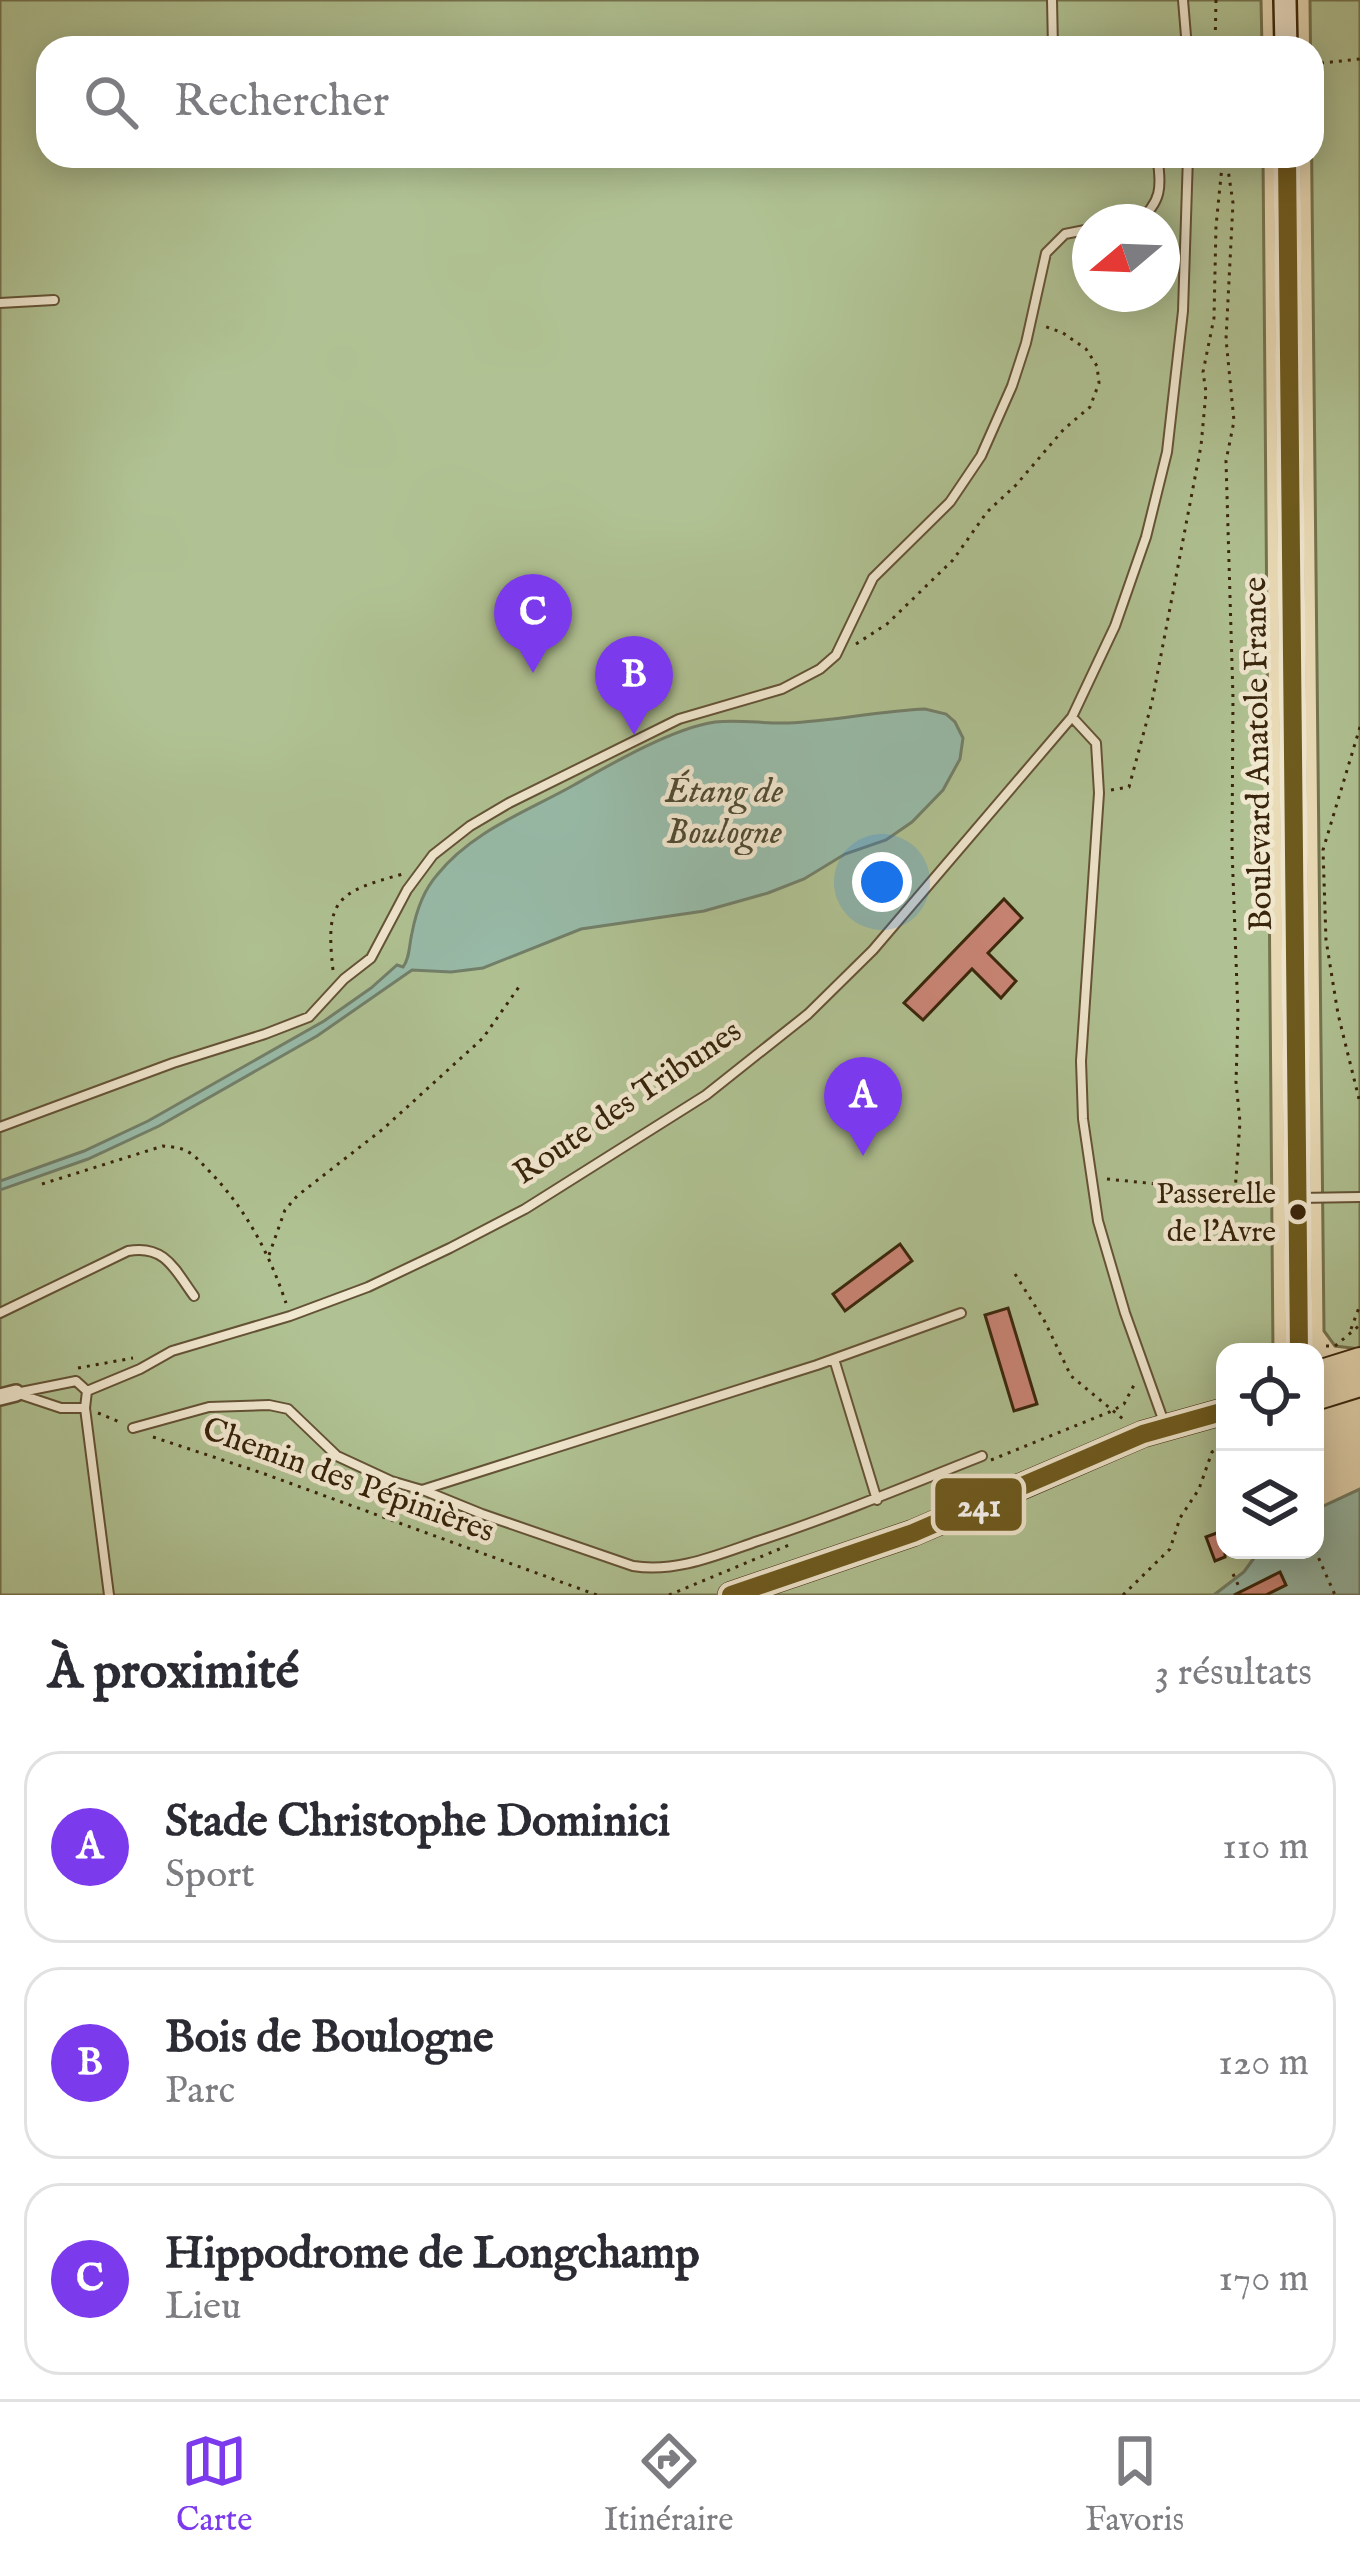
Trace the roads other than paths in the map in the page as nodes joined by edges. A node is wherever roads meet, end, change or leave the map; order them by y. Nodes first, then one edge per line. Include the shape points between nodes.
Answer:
1 (1052, 0) edge
2 (1183, 0) edge
3 (1286, 0) edge
4 (1053, 36) edge
5 (1186, 36) edge
6 (1286, 36) edge
7 (1158, 168) edge
8 (1189, 168) edge
9 (1287, 168) edge
10 (1155, 204) edge
11 (1072, 233) edge
12 (54, 300) dead end
13 (0, 303) edge
14 (1072, 716) junction
15 (0, 1127) edge
16 (1360, 1197) edge
17 (1296, 1198) junction
18 (194, 1296) dead end
19 (0, 1313) edge
20 (961, 1313) dead end
21 (1299, 1343) edge
22 (834, 1359) junction
23 (1360, 1360) edge
24 (1324, 1374) edge
25 (9, 1391) edge
26 (87, 1391) junction
27 (85, 1408) junction
28 (1216, 1413) edge
29 (133, 1428) road end
30 (1154, 1430) junction
31 (982, 1456) dead end
32 (422, 1490) junction
33 (877, 1500) junction
34 (109, 1595) edge
35 (731, 1595) edge

1 - 4 lane
2 - 5 lane
3 - 6 main road
7 - 10 lane
8 - 14 lane, Route des Tribunes via 1167,452 1115,626
9 - 17 main road, Boulevard Anatole France
11 - 15 lane via 1046,253 1012,386 981,456 950,502 873,578 836,655 820,670 679,719 508,803 452,840 407,890 371,958 309,1017
12 - 13 lane
14 - 26 lane, Route des Tribunes via 873,950 706,1095 450,1249 290,1316 172,1351
14 - 30 lane via 1096,743 1099,793 1083,1119 1099,1221
16 - 17 lane
17 - 21 main road, Boulevard Anatole France
18 - 19 lane via 160,1254 140,1248
20 - 22 lane
22 - 32 lane
22 - 33 lane
23 - 24 main road
25 - 26 lane, Route des Tribunes via 76,1381
25 - 27 lane, Route des Tribunes
26 - 27 lane
27 - 34 lane
28 - 30 main road
29 - 32 lane via 209,1407 288,1409 338,1456
30 - 35 main road via 913,1533
31 - 33 lane
32 - 33 lane via 653,1569

